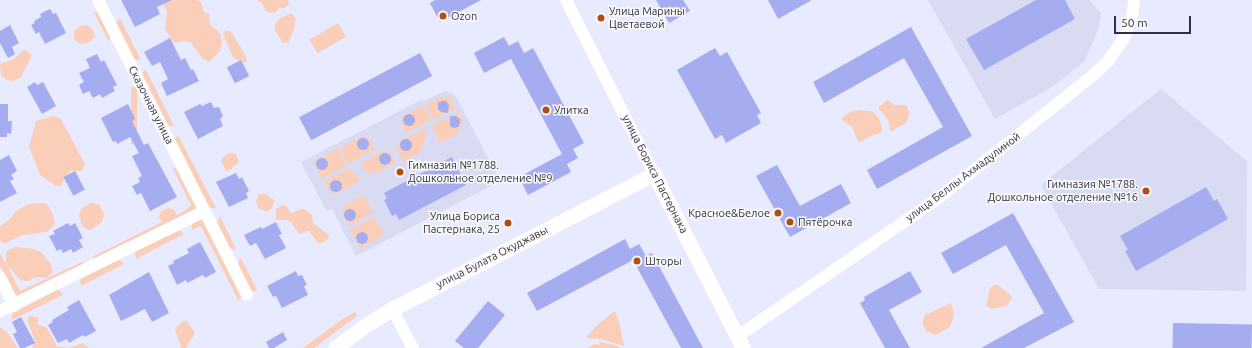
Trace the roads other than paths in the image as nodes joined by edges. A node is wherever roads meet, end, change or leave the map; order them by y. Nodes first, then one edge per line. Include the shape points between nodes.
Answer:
1 (98, 0) edge
2 (566, 0) edge
3 (1134, 0) edge
4 (654, 174) junction
5 (205, 211) junction
6 (0, 277) edge
7 (248, 295) dead end
8 (14, 306) junction
9 (392, 309) junction
10 (0, 311) edge
11 (740, 342) edge
12 (335, 348) edge
13 (413, 348) edge

1 - 5 street, Сказочная улица
2 - 4 street, улица Бориса Пастернака
3 - 11 street, улица Беллы Ахмадулиной via 1132,17 1124,38 1108,62 1091,77 950,190
4 - 9 street, улица Булата Окуджавы
4 - 11 street, улица Бориса Пастернака
5 - 7 street, Сказочная улица
5 - 8 street
6 - 8 street
8 - 10 street
9 - 12 street, улица Булата Окуджавы
9 - 13 street

